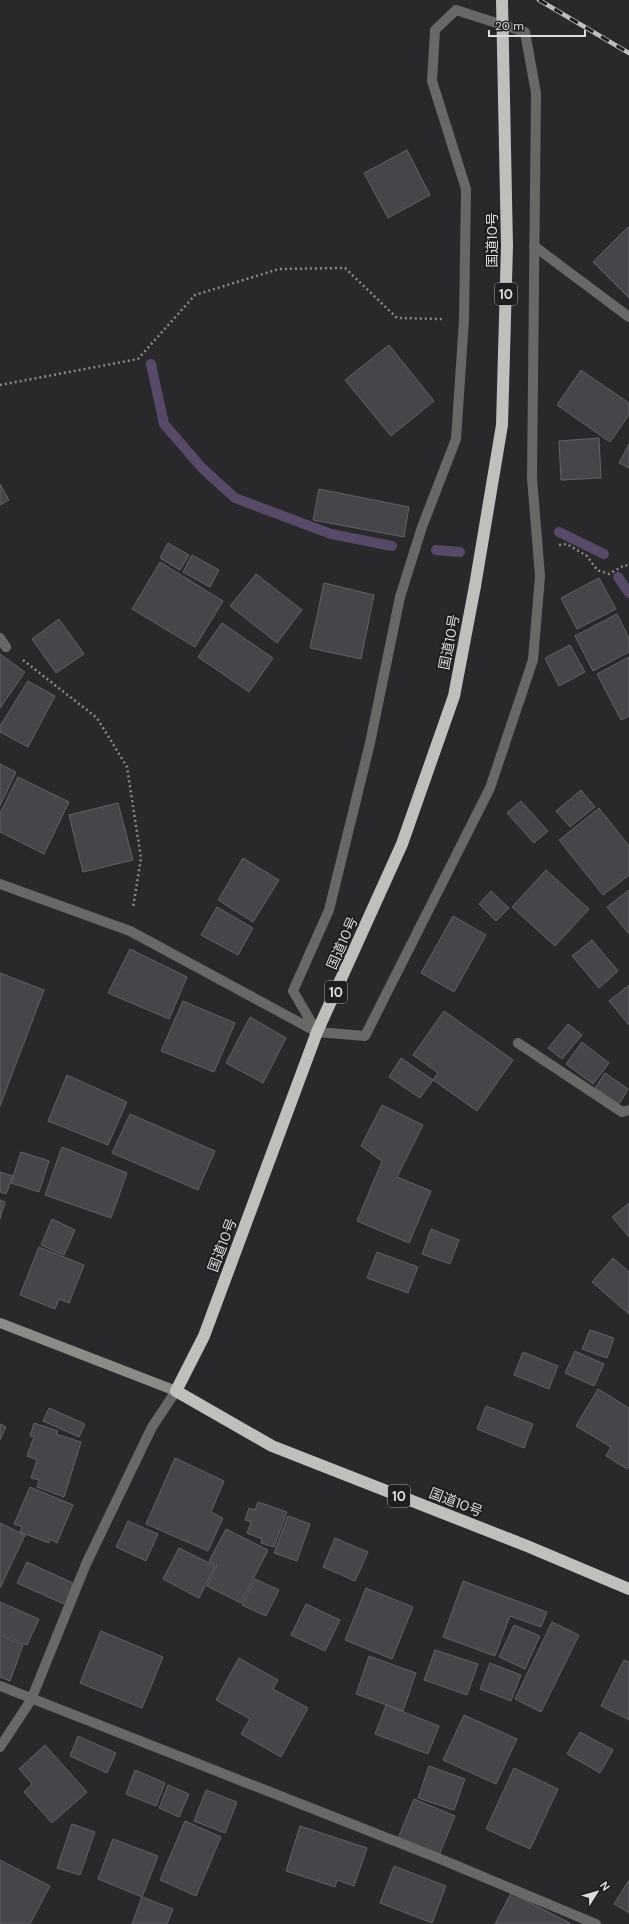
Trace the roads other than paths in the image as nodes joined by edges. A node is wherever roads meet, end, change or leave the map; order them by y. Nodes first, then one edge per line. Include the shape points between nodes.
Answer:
1 (502, 0) edge
2 (534, 246) junction
3 (629, 317) edge
4 (0, 638) edge
5 (6, 647) road end
6 (0, 884) edge
7 (318, 1032) junction
8 (518, 1043) dead end
9 (629, 1110) edge
10 (0, 1323) edge
11 (176, 1391) junction
12 (629, 1589) edge
13 (0, 1686) edge
14 (31, 1700) junction
15 (0, 1747) edge
16 (596, 1924) edge

1 - 7 highway, 国道10号 / 10, bridge via 508,246 502,425 475,586 454,696 402,844
2 - 3 street
2 - 7 street via 532,478 540,576 533,660 490,788 365,1036
2 - 7 street via 536,93 525,32 456,10 435,30 432,81 466,189 464,320 456,439 422,527 400,597 370,744 329,910 293,991
4 - 5 street
6 - 7 street via 130,931
7 - 11 highway, 国道10号 / 10 via 204,1336
8 - 9 street via 622,1112
10 - 11 street
11 - 12 highway, 国道10号 / 10 via 272,1446 520,1543
11 - 14 street via 152,1427 93,1550
13 - 14 street
14 - 15 street
14 - 16 street via 438,1858

